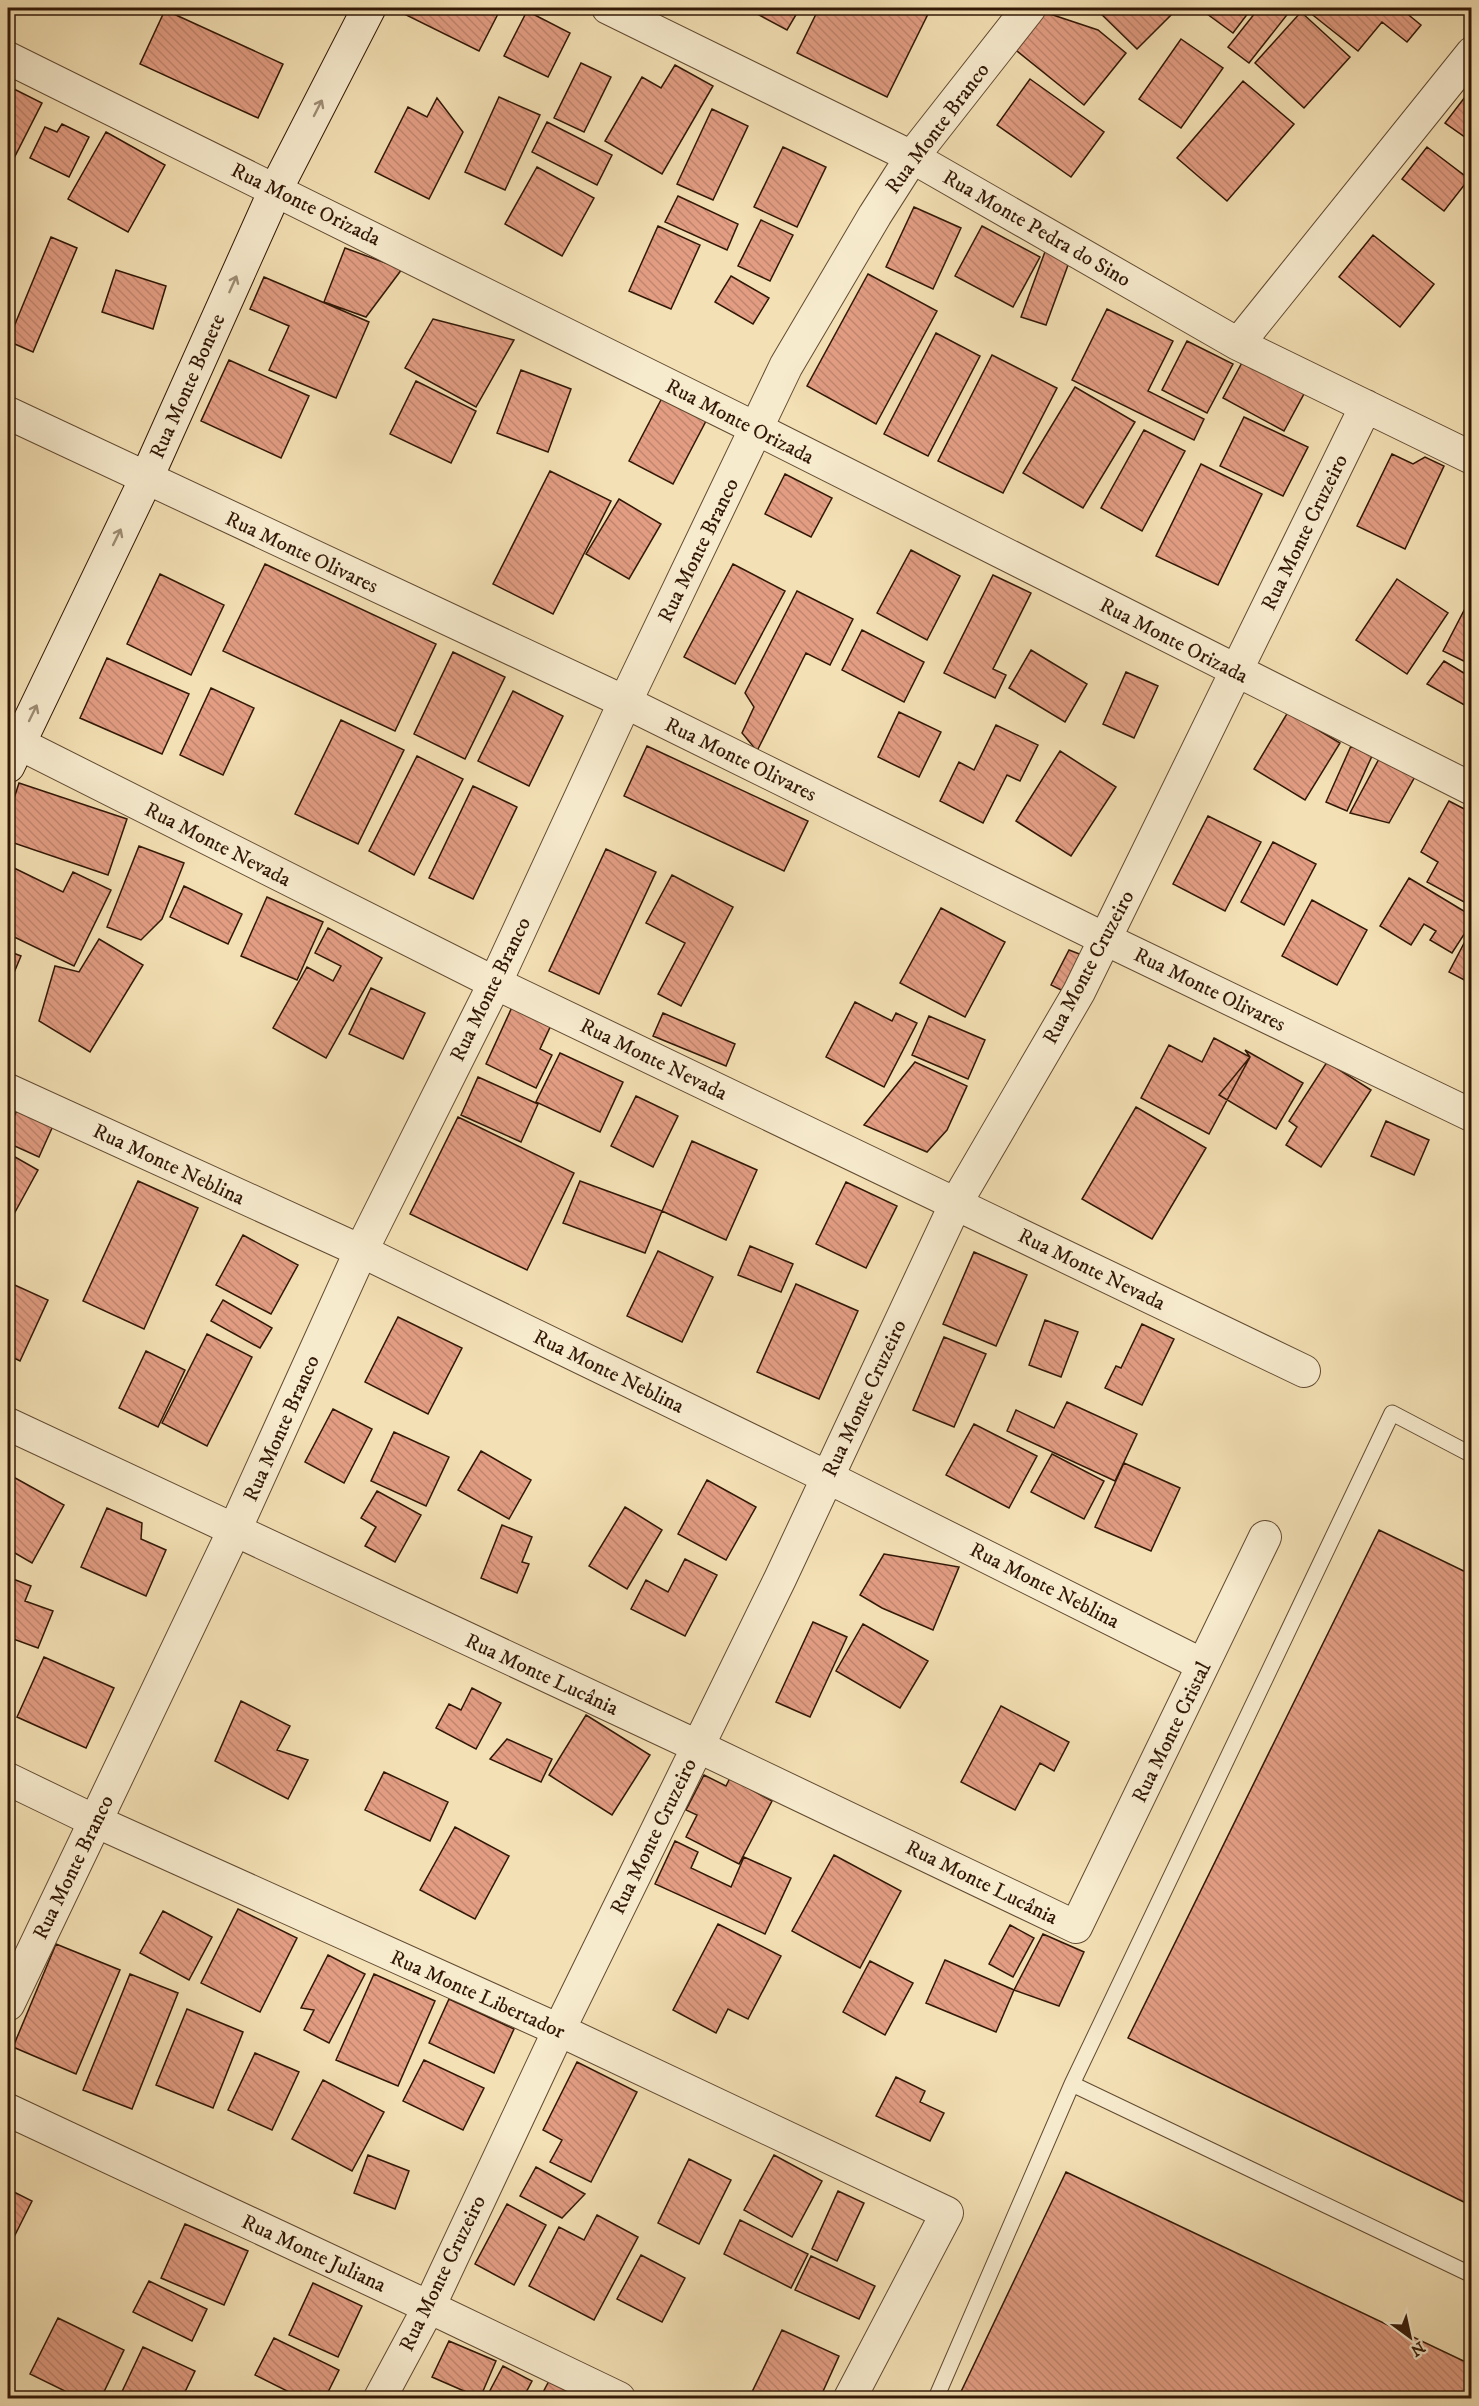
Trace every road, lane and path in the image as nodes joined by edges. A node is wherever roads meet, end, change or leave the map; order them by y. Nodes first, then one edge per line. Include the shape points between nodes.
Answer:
1 (369, 8) edge
2 (608, 8) edge
3 (1029, 8) edge
4 (1472, 53) edge
5 (8, 58) edge
6 (912, 157) junction
7 (276, 189) junction
8 (1238, 344) junction
9 (1366, 406) junction
10 (8, 413) edge
11 (757, 429) junction
12 (1472, 458) edge
13 (146, 479) junction
14 (1235, 671) junction
15 (625, 702) junction
16 (11, 749) edge
17 (1472, 789) edge
18 (1105, 939) junction
19 (495, 983) junction
20 (8, 1090) edge
21 (1471, 1114) edge
22 (956, 1203) junction
23 (361, 1251) junction
24 (1304, 1371) dead end
25 (8, 1424) edge
26 (1472, 1455) edge
27 (827, 1477) junction
28 (234, 1531) junction
29 (1266, 1537) dead end
30 (1203, 1665) junction
31 (697, 1746) junction
32 (8, 1779) edge
33 (95, 1821) junction
34 (1076, 1927) joint
35 (8, 2004) edge
36 (559, 2030) junction
37 (1072, 2084) junction
38 (8, 2110) edge
39 (1472, 2275) edge
40 (429, 2307) junction
41 (380, 2398) edge
42 (619, 2398) edge
43 (850, 2398) edge
44 (936, 2398) edge

7 -> 1 street, Rua Monte Bonete
2 - 6 street, Rua Monte Pedra do Sino
3 - 6 street, Rua Monte Branco
4 - 8 street
5 - 7 street, Rua Monte Orizada
6 - 8 street, Rua Monte Pedra do Sino
6 - 11 street, Rua Monte Branco via 786,366
7 - 11 street, Rua Monte Orizada
13 -> 7 street, Rua Monte Bonete
8 - 9 street, Rua Monte Pedra do Sino
9 - 12 street, Rua Monte Pedra do Sino
9 - 14 street, Rua Monte Cruzeiro
10 - 13 street, Rua Monte Olivares
11 - 14 street, Rua Monte Orizada
11 - 15 street, Rua Monte Branco
13 - 15 street, Rua Monte Olivares
16 -> 13 street, Rua Monte Bonete
14 - 17 street, Rua Monte Orizada
14 - 18 street, Rua Monte Cruzeiro
15 - 18 street, Rua Monte Olivares
15 - 19 street, Rua Monte Branco
16 - 19 street, Rua Monte Nevada
18 - 21 street, Rua Monte Olivares
18 - 22 street, Rua Monte Cruzeiro via 1079,992
19 - 22 street, Rua Monte Nevada
19 - 23 street, Rua Monte Branco
20 - 23 street, Rua Monte Neblina
22 - 24 street, Rua Monte Nevada
22 - 27 street, Rua Monte Cruzeiro
23 - 27 street, Rua Monte Neblina
23 - 28 street, Rua Monte Branco
25 - 28 street, Rua Monte Lucânia
26 - 37 lane via 1392,1413
27 - 30 street, Rua Monte Neblina
27 - 31 street, Rua Monte Cruzeiro
28 - 31 street, Rua Monte Lucânia
28 - 33 street, Rua Monte Branco
29 - 30 street, Rua Monte Cristal
30 - 34 street, Rua Monte Cristal
31 - 34 street, Rua Monte Lucânia
31 - 36 street, Rua Monte Cruzeiro
32 - 33 street, Rua Monte Libertador
33 - 35 street, Rua Monte Branco
33 - 36 street, Rua Monte Libertador
36 - 40 street, Rua Monte Cruzeiro
36 - 43 street, Rua Monte Libertador via 947,2213
37 - 39 lane
37 - 44 lane
38 - 40 street, Rua Monte Juliana
40 - 41 street, Rua Monte Cruzeiro
40 - 42 street, Rua Monte Juliana

